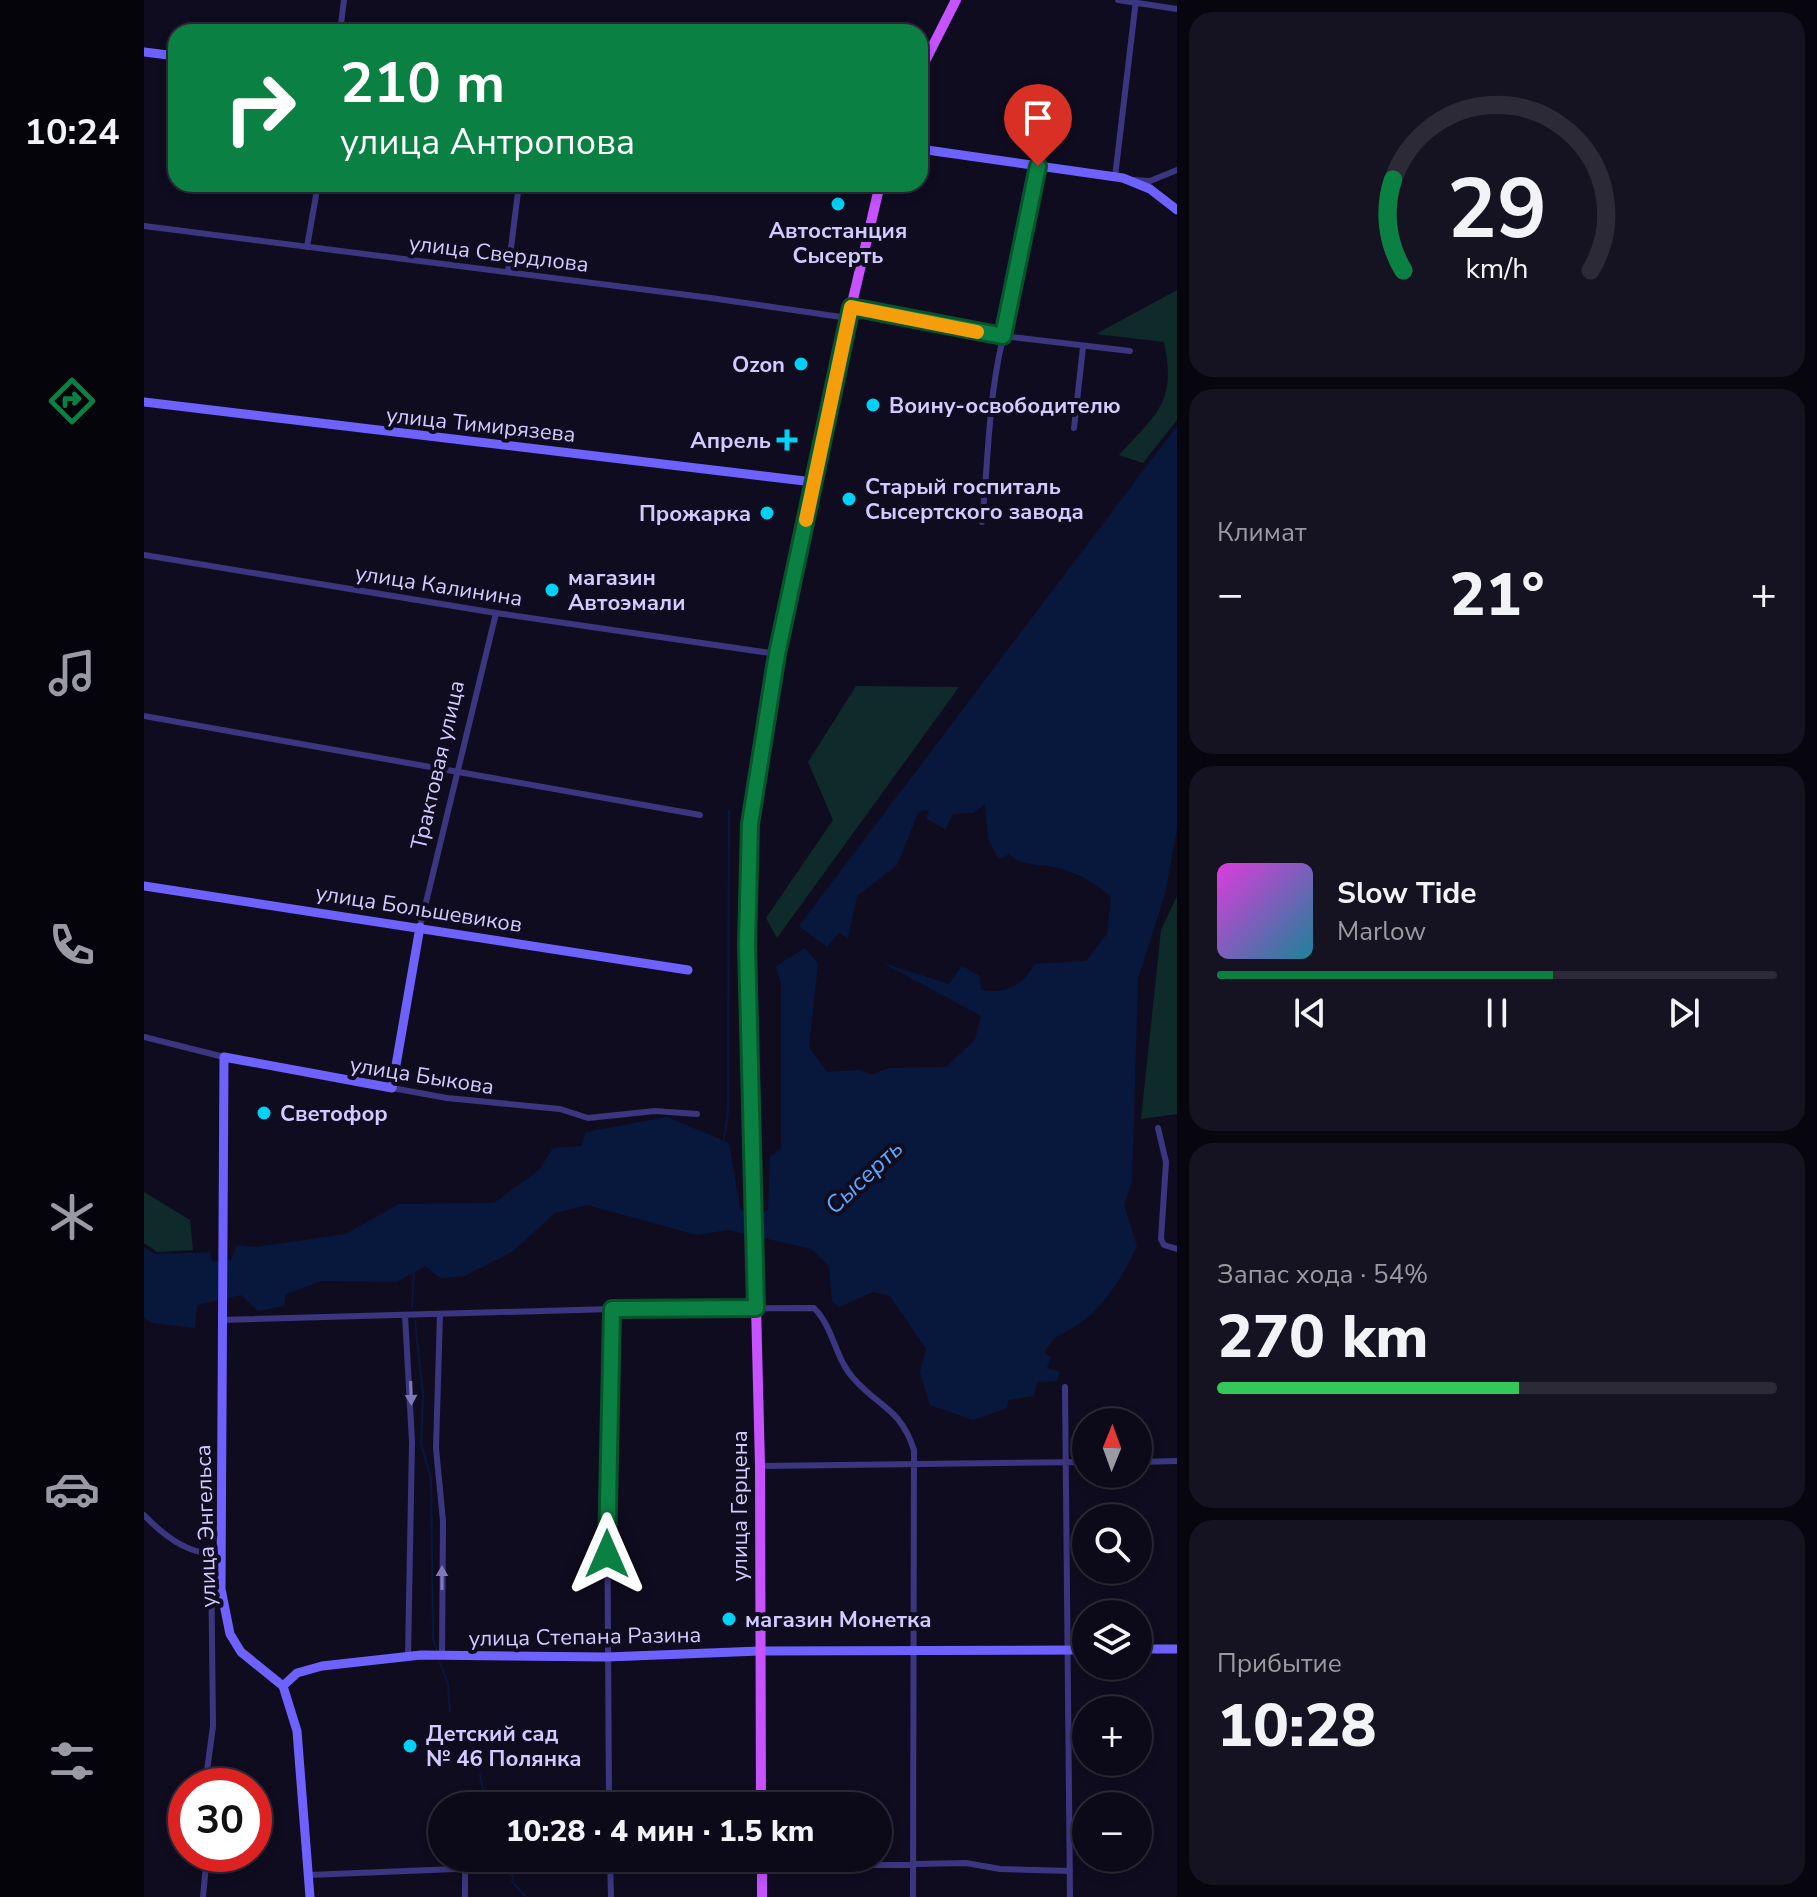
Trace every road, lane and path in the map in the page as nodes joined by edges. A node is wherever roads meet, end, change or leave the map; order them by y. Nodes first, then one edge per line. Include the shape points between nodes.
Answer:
1 (344, 0) edge
2 (956, 0) edge
3 (1118, 0) edge
4 (1136, 2) edge
5 (1177, 9) edge
6 (341, 24) edge
7 (144, 52) edge
8 (168, 55) edge
9 (928, 55) edge
10 (928, 150) edge
11 (1038, 166) junction
12 (1177, 170) edge
13 (1119, 178) junction
14 (317, 192) edge
15 (518, 192) edge
16 (878, 192) edge
17 (1177, 210) edge
18 (144, 226) edge
19 (307, 247) junction
20 (508, 272) junction
21 (850, 313) junction
22 (1003, 336) junction
23 (1083, 347) junction
24 (1130, 351) dead end
25 (144, 402) edge
26 (1074, 428) dead end
27 (813, 482) junction
28 (982, 522) dead end
29 (144, 555) edge
30 (496, 613) junction
31 (777, 654) junction
32 (144, 716) edge
33 (455, 772) junction
34 (700, 815) dead end
35 (144, 886) edge
36 (420, 927) junction
37 (688, 970) dead end
38 (144, 1037) edge
39 (224, 1057) junction
40 (392, 1088) junction
41 (697, 1114) dead end
42 (1158, 1128) dead end
43 (1177, 1249) edge
44 (756, 1308) junction
45 (612, 1309) junction
46 (440, 1314) junction
47 (405, 1315) junction
48 (221, 1320) junction
49 (1065, 1387) dead end
50 (1177, 1461) edge
51 (914, 1462) junction
52 (1065, 1462) junction
53 (1072, 1462) edge
54 (1152, 1462) edge
55 (760, 1466) junction
56 (144, 1515) edge
57 (215, 1554) junction
58 (1152, 1649) edge
59 (1177, 1649) edge
60 (1067, 1650) junction
61 (1072, 1650) edge
62 (760, 1651) junction
63 (914, 1652) junction
64 (408, 1656) junction
65 (442, 1656) junction
66 (607, 1657) junction
67 (283, 1686) junction
68 (207, 1768) edge
69 (609, 1792) edge
70 (761, 1792) edge
71 (892, 1865) edge
72 (912, 1865) junction
73 (1070, 1871) junction
74 (205, 1872) edge
75 (428, 1872) edge
76 (465, 1872) edge
77 (611, 1872) edge
78 (762, 1872) edge
79 (309, 1875) junction
80 (203, 1897) edge
81 (310, 1897) edge
82 (465, 1897) edge
83 (611, 1897) edge
84 (762, 1897) edge
85 (913, 1897) edge
86 (1070, 1897) edge

1 - 6 street
2 - 9 main road
3 - 4 street
4 - 5 street
4 - 13 street
7 - 8 street
10 - 11 street
11 - 13 street
11 - 22 street
12 - 13 street via 1150,181
13 - 17 street via 1150,189
14 - 19 street
15 - 20 street
16 - 21 main road
18 - 19 street, улица Свердлова
19 - 20 street, улица Свердлова
20 - 21 street, улица Свердлова
21 - 22 street, улица Свердлова
21 - 27 main road
22 - 23 street, улица Свердлова
22 - 28 street via 989,407
23 - 24 street, улица Свердлова
23 - 26 street
25 - 27 street, улица Тимирязева
27 - 31 main road
29 - 30 street, улица Калинина
30 - 31 street, улица Калинина
30 - 33 street, Трактовая улица
31 - 44 main road, улица Герцена via 750,824 747,945
32 - 33 street
33 - 34 street
33 - 36 street, Трактовая улица
35 - 36 street, улица Большевиков
36 - 37 street, улица Большевиков
36 - 40 street
38 - 39 street, улица Быкова
39 - 40 street, улица Быкова
39 - 48 street, улица Энгельса
40 - 41 street, улица Быкова via 560,1109 588,1118 655,1111
42 - 43 street via 1166,1162 1161,1239
44 - 45 street
44 - 51 street via 814,1308 825,1319 853,1378 905,1424
44 - 55 main road, улица Герцена
45 - 46 street
45 - 66 street
46 - 47 street
65 -> 46 street via 443,1521 436,1448
47 - 48 street
47 -> 64 street via 412,1442
48 - 57 street, улица Энгельса
49 - 52 street
50 - 54 street
51 - 52 street
51 - 55 street
51 - 63 street
52 - 53 street
52 - 60 street
55 - 62 main road, улица Герцена
56 - 57 street via 181,1544
57 - 67 street, улица Энгельса via 230,1634 241,1652
57 - 68 street via 213,1726
58 - 59 street
60 - 61 street, улица Степана Разина
60 - 63 street, улица Степана Разина
60 - 73 street
62 - 63 street, улица Степана Разина
62 - 66 street, улица Степана Разина
62 - 70 main road, улица Герцена
63 - 72 street
64 - 65 street, улица Степана Разина
64 - 67 street, улица Степана Разина via 322,1666 297,1673
65 - 66 street, улица Степана Разина
66 - 69 street
67 - 79 street via 301,1752
71 - 72 street
72 - 73 street via 966,1863
72 - 85 street
73 - 86 street
74 - 80 street
75 - 79 street
76 - 82 street
77 - 83 street
78 - 84 main road
79 - 81 street

